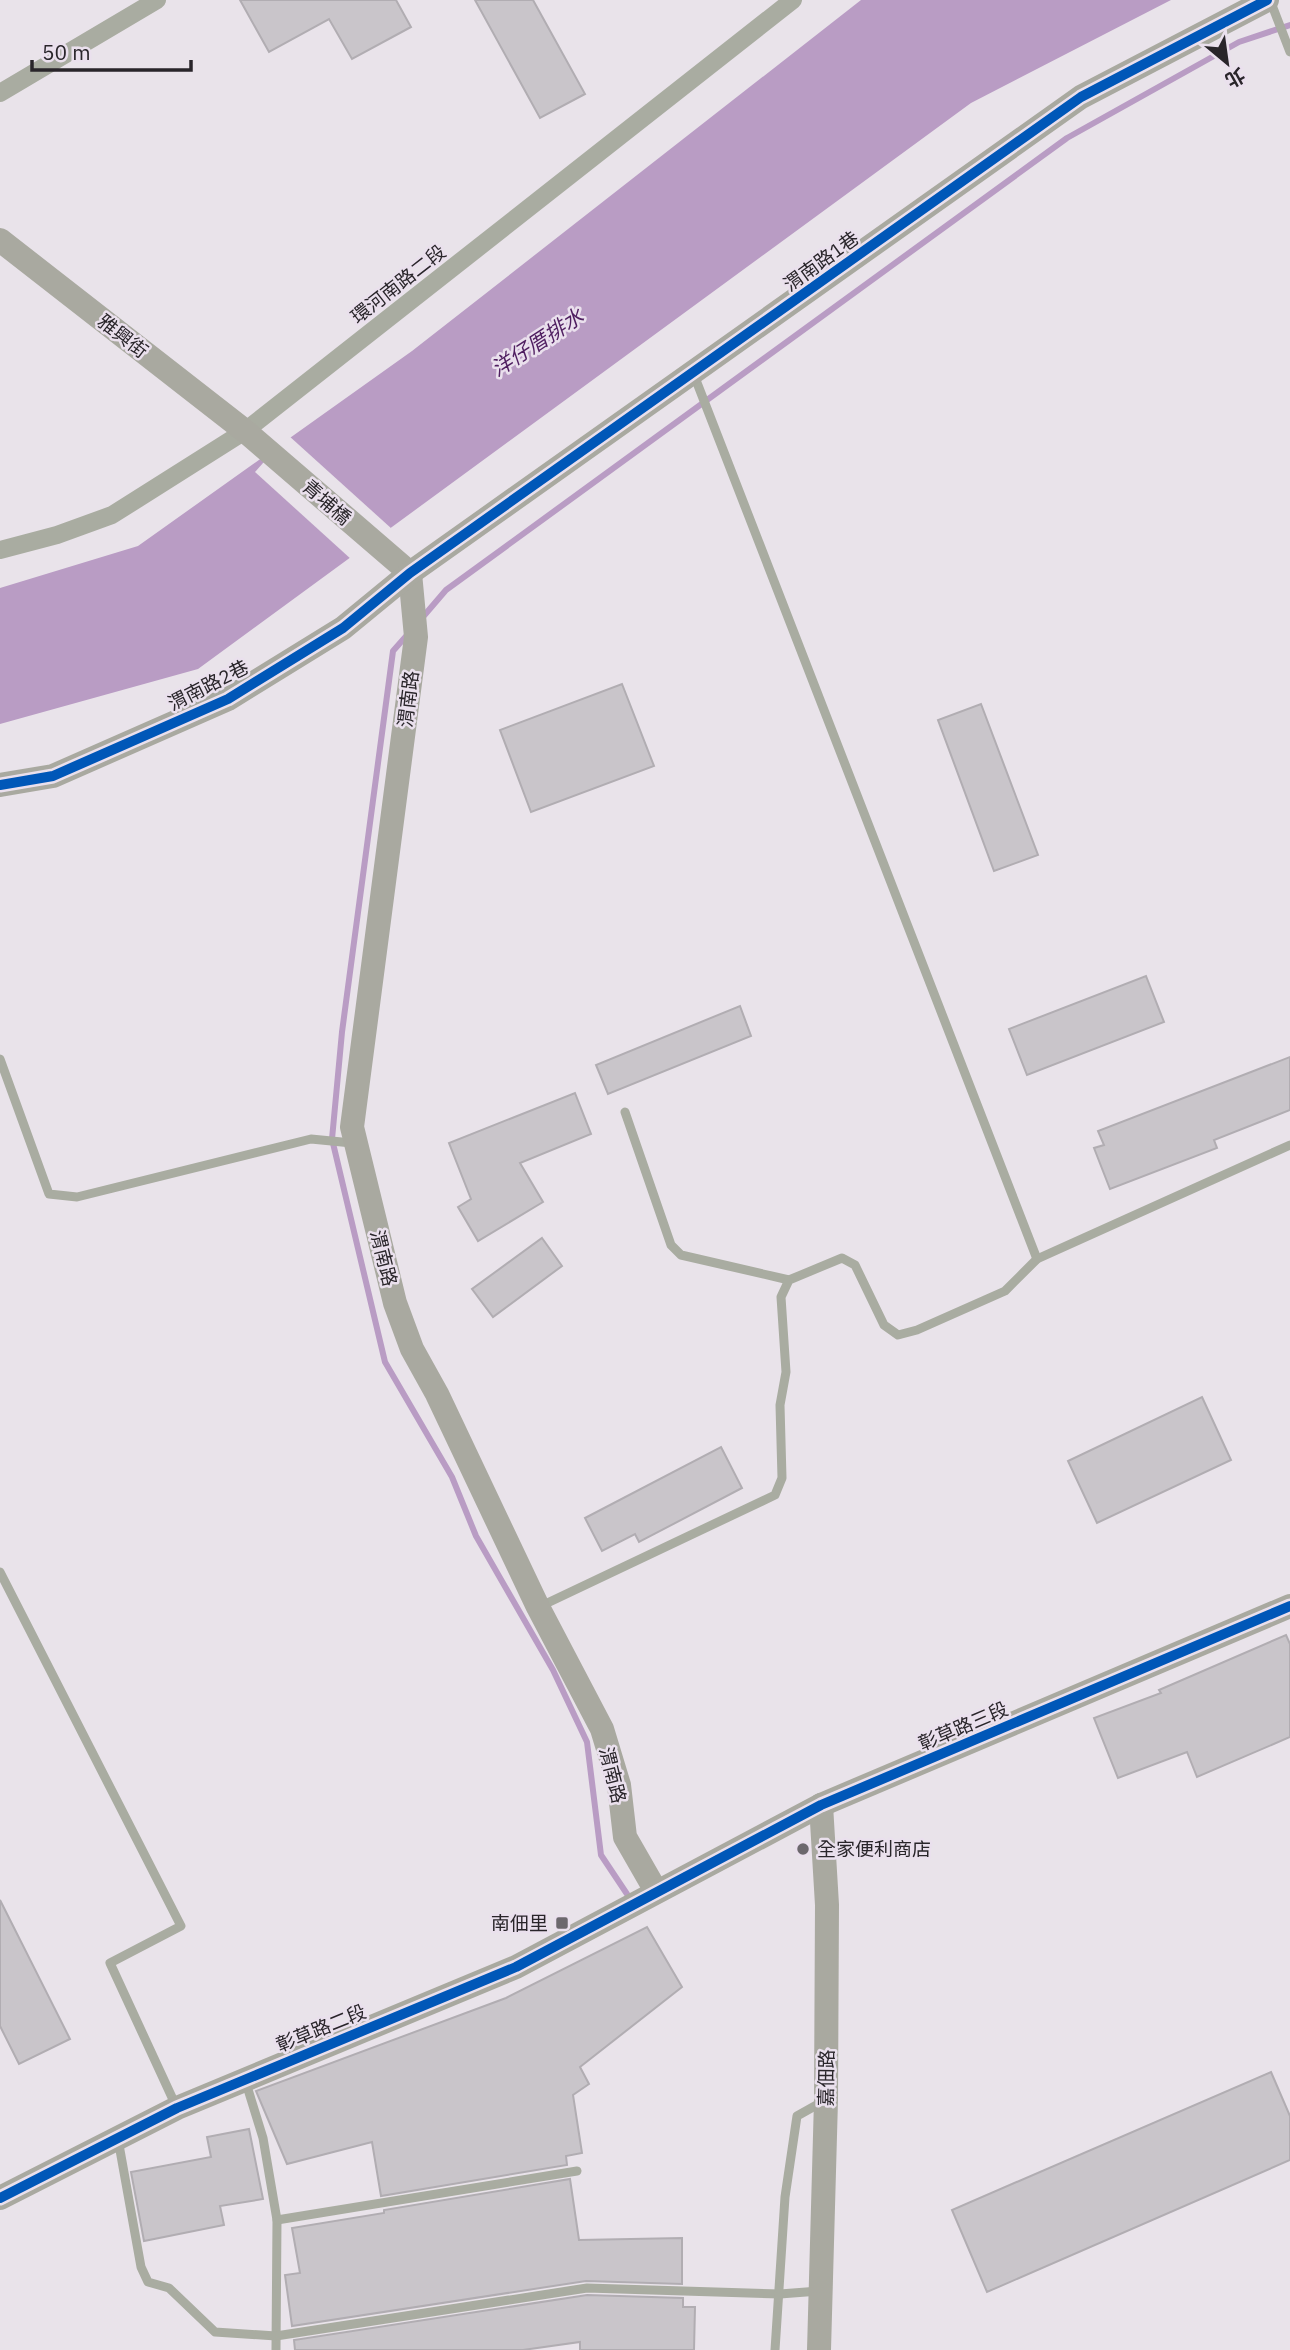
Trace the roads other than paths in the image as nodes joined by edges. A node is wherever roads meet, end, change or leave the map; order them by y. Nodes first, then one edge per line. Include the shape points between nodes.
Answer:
1 (157, 0) edge
2 (793, 0) edge
3 (1269, 0) edge
4 (1290, 52) edge
5 (0, 93) edge
6 (0, 240) edge
7 (694, 373) junction
8 (245, 431) junction
9 (0, 550) edge
10 (410, 573) junction
11 (0, 785) edge
12 (0, 1059) edge
13 (625, 1112) dead end
14 (356, 1143) junction
15 (1290, 1145) edge
16 (1037, 1259) junction
17 (789, 1280) junction
18 (1, 1578) edge
19 (1290, 1606) edge
20 (538, 1607) junction
21 (821, 1805) junction
22 (656, 1891) junction
23 (245, 2078) junction
24 (826, 2100) junction
25 (177, 2108) junction
26 (118, 2137) junction
27 (577, 2171) dead end
28 (0, 2198) edge
29 (277, 2220) junction
30 (820, 2291) junction
31 (780, 2294) junction
32 (276, 2336) junction
33 (276, 2350) edge
34 (775, 2350) edge
35 (819, 2350) edge

1 - 5 street
2 - 8 street, 環河南路二段
3 - 4 lane
3 - 7 street, 渭南路1巷 via 1081,97
6 - 8 street, 雅興街
7 - 10 street, 渭南路1巷
7 - 16 lane
8 - 9 street, 環河南路二段 via 112,515
8 - 10 street, 青埔橋
10 - 11 street, 渭南路2巷 via 343,628 228,699 53,776
10 - 14 street, 渭南路 via 416,637 352,1127
12 - 14 lane via 49,1194 77,1197 311,1139
13 - 17 lane via 671,1245 681,1255
14 - 20 street, 渭南路 via 395,1303 412,1349
15 - 16 lane
16 - 17 lane via 1005,1291 898,1335 884,1325 855,1265 842,1258
17 - 20 lane via 782,1297 786,1372 780,1405 782,1478 775,1494
18 - 25 lane via 181,1926 110,1963
19 - 21 street, 彰草路三段
20 - 22 street, 渭南路 via 601,1728 619,1785 625,1838
21 - 22 street, 彰草路三段
21 - 24 street, 嘉佃路 via 827,1905
22 - 23 street, 彰草路二段 via 516,1967
23 - 25 street, 彰草路二段
23 - 29 lane via 263,2138
24 - 30 street, 嘉佃路
24 - 31 lane via 797,2116 785,2197
25 - 26 street, 彰草路二段
26 - 28 street, 彰草路二段
26 - 32 lane via 141,2267 148,2282 169,2288 215,2332
27 - 29 lane
29 - 32 lane
30 - 31 lane
30 - 35 street, 嘉佃路
31 - 32 lane via 587,2288
31 - 34 lane
32 - 33 lane

